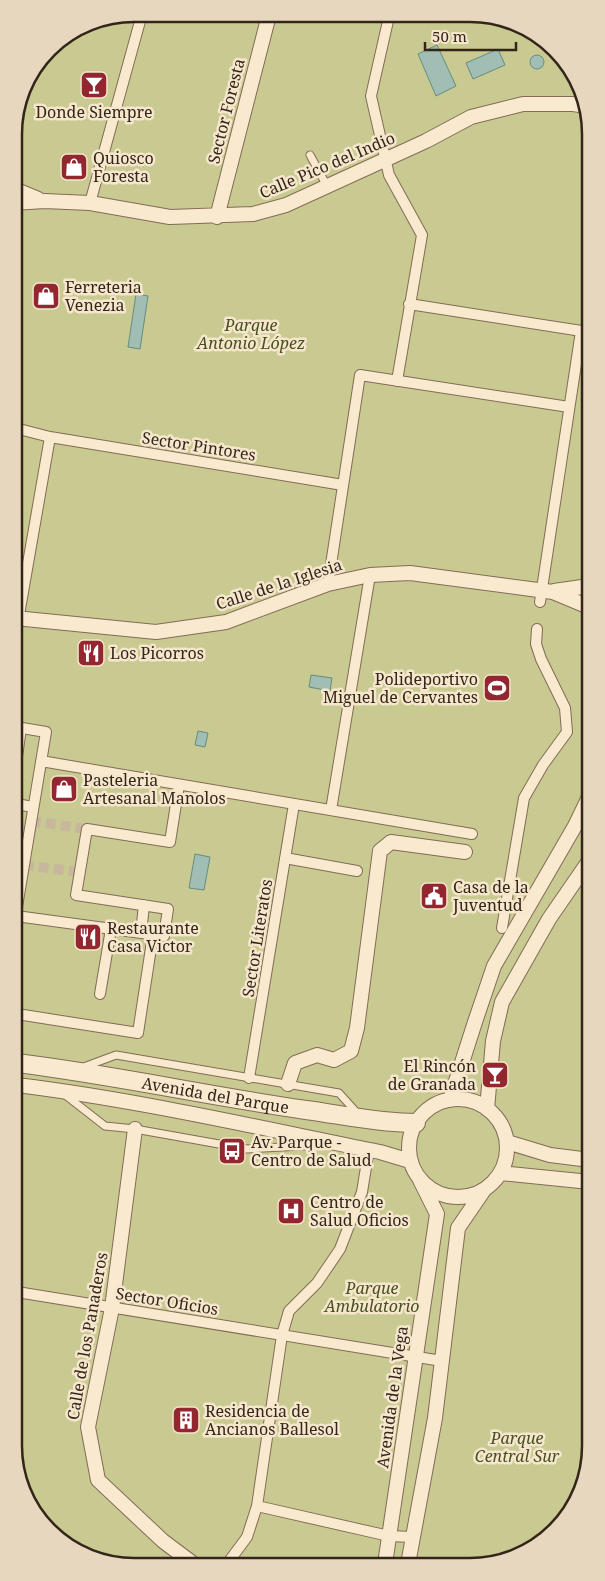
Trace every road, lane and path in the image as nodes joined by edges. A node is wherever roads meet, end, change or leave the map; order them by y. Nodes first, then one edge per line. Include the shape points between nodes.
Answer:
1 (388, 22) edge
2 (140, 23) edge
3 (267, 23) edge
4 (579, 105) edge
5 (310, 156) dead end
6 (385, 160) junction
7 (327, 186) junction
8 (23, 193) edge
9 (44, 201) junction
10 (23, 202) edge
11 (90, 203) junction
12 (217, 217) junction
13 (409, 304) junction
14 (582, 331) edge
15 (582, 341) edge
16 (397, 381) junction
17 (569, 407) junction
18 (23, 430) edge
19 (50, 437) junction
20 (343, 485) junction
21 (370, 575) junction
22 (328, 584) junction
23 (23, 587) edge
24 (582, 587) edge
25 (544, 594) junction
26 (582, 604) edge
27 (23, 619) edge
28 (538, 628) dead end
29 (23, 729) edge
30 (41, 761) junction
31 (179, 785) junction
32 (294, 804) junction
33 (22, 805) edge
34 (34, 806) junction
35 (331, 810) junction
36 (582, 812) edge
37 (472, 834) dead end
38 (465, 852) dead end
39 (22, 854) edge
40 (285, 858) junction
41 (357, 871) dead end
42 (582, 871) edge
43 (144, 905) junction
44 (22, 916) edge
45 (502, 928) dead end
46 (111, 929) junction
47 (141, 933) junction
48 (153, 935) junction
49 (100, 994) dead end
50 (22, 1015) edge
51 (22, 1064) edge
52 (75, 1070) junction
53 (250, 1078) junction
54 (288, 1084) junction
55 (22, 1086) edge
56 (60, 1090) junction
57 (450, 1100) junction
58 (487, 1109) junction
59 (362, 1118) junction
60 (416, 1123) junction
61 (135, 1129) junction
62 (507, 1142) junction
63 (338, 1143) junction
64 (369, 1149) junction
65 (582, 1159) edge
66 (410, 1160) junction
67 (500, 1173) junction
68 (420, 1180) junction
69 (582, 1181) edge
70 (484, 1190) junction
71 (22, 1293) edge
72 (112, 1308) junction
73 (282, 1335) junction
74 (416, 1356) junction
75 (442, 1361) junction
76 (257, 1506) junction
77 (389, 1536) junction
78 (412, 1537) junction
79 (186, 1558) edge
80 (232, 1558) edge
81 (386, 1558) edge
82 (409, 1558) edge

1 - 6 street via 370,96
2 - 11 street
3 - 12 street, Sector Foresta
4 - 6 street, Calle Pico del Indio via 523,104 471,117
5 - 7 lane
6 - 7 street, Calle Pico del Indio
6 - 13 street via 389,174 422,235
7 - 12 street, Calle Pico del Indio via 286,205 253,214
8 - 9 street, Calle Pico del Indio
9 - 10 street, Calle Pico del Indio
9 - 11 street, Calle Pico del Indio
11 - 12 street, Calle Pico del Indio via 170,217
13 - 14 street
13 - 16 street
15 - 17 street
16 - 17 street
16 - 20 street via 360,375
17 - 25 street
18 - 19 street, Sector Pintores
19 - 20 street, Sector Pintores
19 - 23 street
20 - 22 street
21 - 22 street, Calle de la Iglesia
21 - 25 street, Calle de la Iglesia via 410,573
21 - 35 street
22 - 27 street, Calle de la Iglesia via 226,622 171,631
24 - 25 street, Calle de la Iglesia
25 - 26 street, Calle de la Iglesia
28 - 45 street via 536,644 565,708 567,732 524,798
29 - 30 street via 46,732
30 - 31 street
30 - 34 street
31 - 32 street
31 - 43 street via 170,842 87,829 76,895
32 - 35 street
32 - 40 street, Sector Literatos
33 - 34 street
34 - 39 street
35 - 37 street
36 - 57 street via 494,966
38 - 54 street via 391,842 380,851 357,1028 351,1051 334,1060 317,1055 295,1063
40 - 41 street
40 - 53 street, Sector Literatos
42 - 58 street via 549,919 502,1002 493,1041
43 - 47 street
43 - 48 street via 168,909 164,936
44 - 46 street
46 - 47 street
46 - 49 street
47 - 48 street
48 - 50 street via 138,1033
51 - 52 street, Avenida del Parque
52 - 53 lane via 116,1055
52 - 59 street, Avenida del Parque
53 - 54 lane
54 - 59 lane via 339,1093
55 - 56 street, Avenida del Parque
56 - 61 lane via 105,1126
56 - 63 street, Avenida del Parque
57 - 58 street via 470,1101
57 - 60 street via 425,1112
58 - 62 street via 502,1128
59 - 60 street, Avenida del Parque
60 - 66 street via 409,1141
61 - 63 lane via 247,1149
61 - 72 street, Calle de los Panaderos
62 - 65 street via 550,1155
62 - 67 street via 506,1158
63 - 64 street, Avenida del Parque
64 - 66 street, Avenida del Parque
64 - 73 street via 362,1192 340,1249 317,1283 289,1311
66 - 68 street
67 - 69 street
67 - 70 street
68 - 70 street via 439,1194 462,1197
68 - 74 street, Avenida de la Vega via 438,1214
70 - 75 street via 458,1228
71 - 72 street, Sector Oficios
72 - 73 street, Sector Oficios
72 - 79 street, Calle de los Panaderos via 88,1427 98,1480
73 - 74 street, Sector Oficios
73 - 76 street
74 - 75 street, Sector Oficios
74 - 77 street, Avenida de la Vega
75 - 78 street via 435,1418
76 - 77 street
76 - 80 street via 248,1537
77 - 78 street
77 - 81 street, Avenida de la Vega
78 - 82 street

